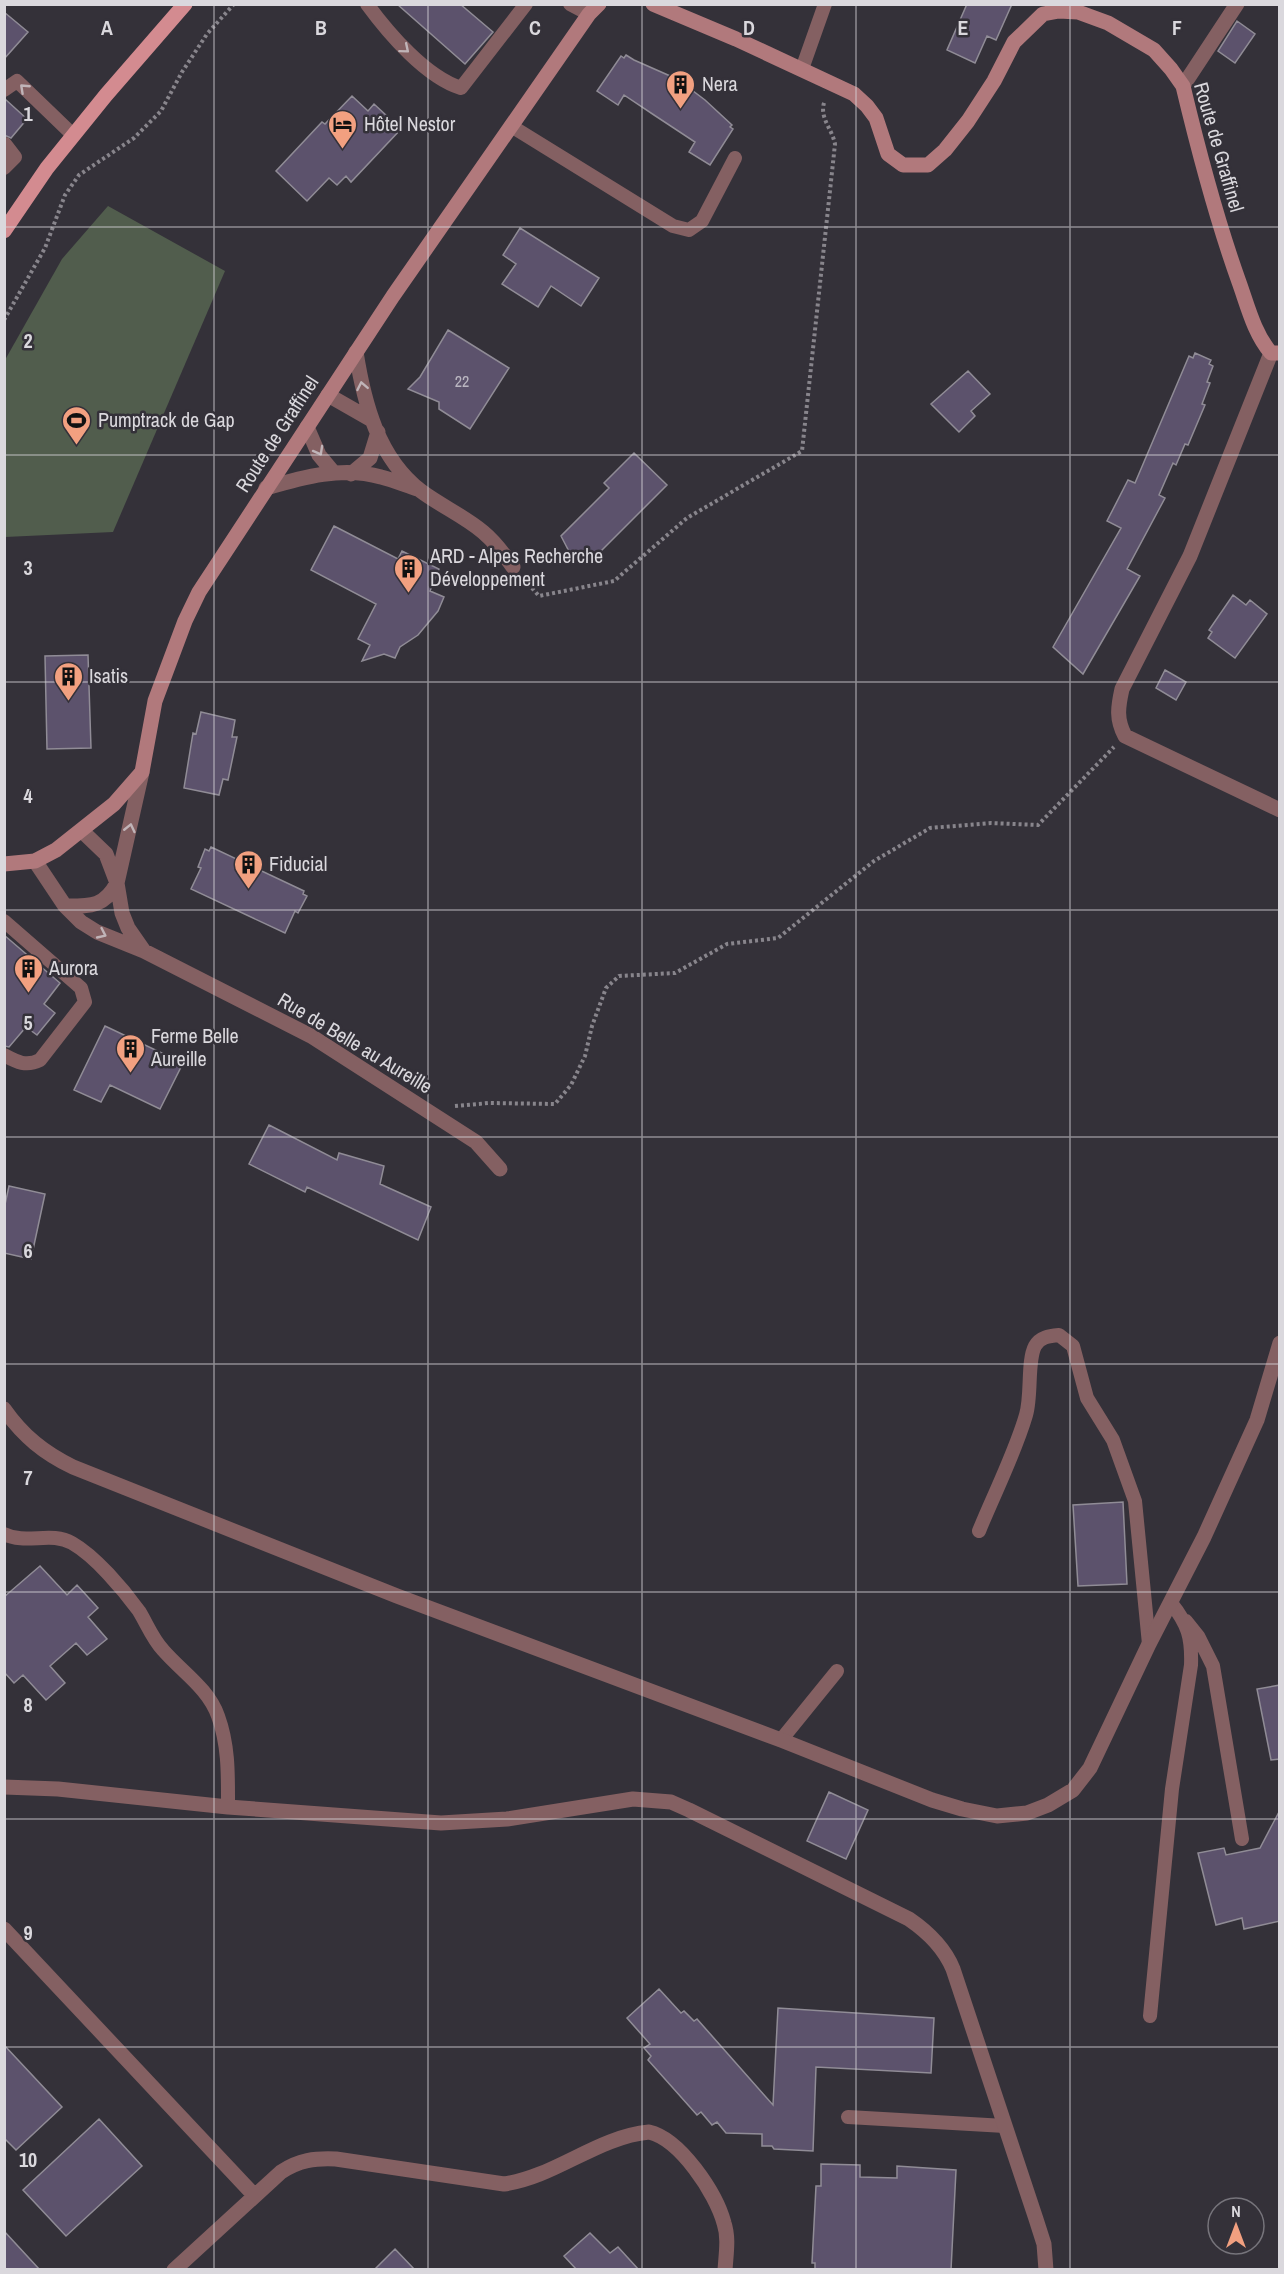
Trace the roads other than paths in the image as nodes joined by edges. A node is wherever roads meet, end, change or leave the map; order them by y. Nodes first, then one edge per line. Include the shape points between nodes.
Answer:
1 (185, 4) edge
2 (367, 4) edge
3 (526, 4) edge
4 (570, 4) edge
5 (652, 4) edge
6 (825, 4) edge
7 (1237, 4) edge
8 (1060, 8) edge
9 (594, 9) edge
10 (802, 69) junction
11 (1183, 86) junction
12 (4, 90) edge
13 (511, 126) junction
14 (73, 135) junction
15 (5, 144) edge
16 (735, 158) dead end
17 (4, 168) edge
18 (5, 227) edge
19 (356, 352) junction
20 (1275, 353) edge
21 (328, 395) junction
22 (374, 425) junction
23 (307, 427) junction
24 (334, 472) junction
25 (351, 474) junction
26 (267, 489) junction
27 (420, 490) junction
28 (513, 567) road end
29 (142, 772) junction
30 (1280, 810) edge
31 (82, 831) junction
32 (35, 861) junction
33 (4, 864) edge
34 (117, 883) junction
35 (65, 906) junction
36 (4, 921) edge
37 (144, 951) junction
38 (4, 1055) edge
39 (500, 1169) dead end
40 (1280, 1343) edge
41 (4, 1409) edge
42 (979, 1531) dead end
43 (4, 1534) edge
44 (1171, 1603) junction
45 (1185, 1620) junction
46 (1149, 1644) junction
47 (837, 1671) dead end
48 (781, 1740) junction
49 (4, 1787) edge
50 (228, 1807) junction
51 (1242, 1839) dead end
52 (4, 1929) edge
53 (1150, 2016) dead end
54 (848, 2117) dead end
55 (1005, 2126) junction
56 (254, 2195) junction
57 (174, 2270) edge
58 (725, 2270) edge
59 (1046, 2270) edge

1 - 14 main road
2 -> 3 lane via 391,36 446,83 461,88
4 - 9 lane
5 - 10 street, Route de Graffinel
6 - 10 lane
7 - 11 street
8 - 10 street, Route de Graffinel via 1043,14 1014,42 968,121 928,165 903,165 888,154 876,117 867,106 854,94
8 - 11 street, Route de Graffinel via 1108,23 1154,50
9 - 13 street, Route de Graffinel
11 - 20 street, Route de Graffinel via 1217,220 1253,322 1262,342
14 -> 12 lane via 17,81
13 - 16 lane via 673,226 689,230 702,221
13 - 19 street, Route de Graffinel
14 - 18 main road
15 - 17 lane via 15,157
19 - 21 street, Route de Graffinel
22 -> 19 street via 362,391
20 - 30 street via 1190,556 1122,689 1118,723 1125,736
21 - 22 street
21 - 23 street, Route de Graffinel
22 - 25 street via 370,458
22 - 27 street via 391,460
23 -> 24 street via 319,455
23 - 26 street, Route de Graffinel
24 - 25 street
24 - 26 street
25 - 27 street via 379,476
26 - 29 street, Route de Graffinel via 199,592 185,621 155,700
27 - 28 street via 481,530
29 - 31 street via 114,804
34 -> 29 street, Rue de Belle au Aureille
31 - 32 street
31 - 34 street via 106,854
32 - 33 street
32 - 35 street, Rue de Belle au Aureille
34 - 35 street via 111,895 100,903
34 - 37 street, Rue de Belle au Aureille via 122,913
35 -> 37 street, Rue de Belle au Aureille via 97,932
36 - 38 lane via 81,988 85,1002 40,1060 19,1063
37 - 39 street, Rue de Belle au Aureille via 311,1036 476,1142
40 - 44 street via 1257,1420
41 - 48 street via 25,1436 73,1467 397,1596
42 - 46 lane via 1026,1415 1034,1348 1039,1340 1059,1335 1072,1346 1087,1398 1113,1440 1130,1482
43 - 50 lane via 24,1540 69,1541 85,1551 130,1600 163,1651 213,1705 226,1744
44 - 45 lane
44 - 46 street
45 - 51 lane via 1213,1666
45 - 53 lane via 1191,1665 1172,1789
46 - 48 street via 1082,1781 1048,1806 1027,1813 997,1816 962,1809
47 - 48 lane
49 - 50 street
50 - 55 street via 450,1823 507,1819 633,1799 671,1802 924,1929 948,1958
52 - 56 street
54 - 55 lane
55 - 59 street via 1044,2244
56 - 57 street
56 - 58 street via 290,2165 318,2158 511,2183 529,2179 614,2141 649,2132 669,2142 694,2167 718,2209 727,2236

